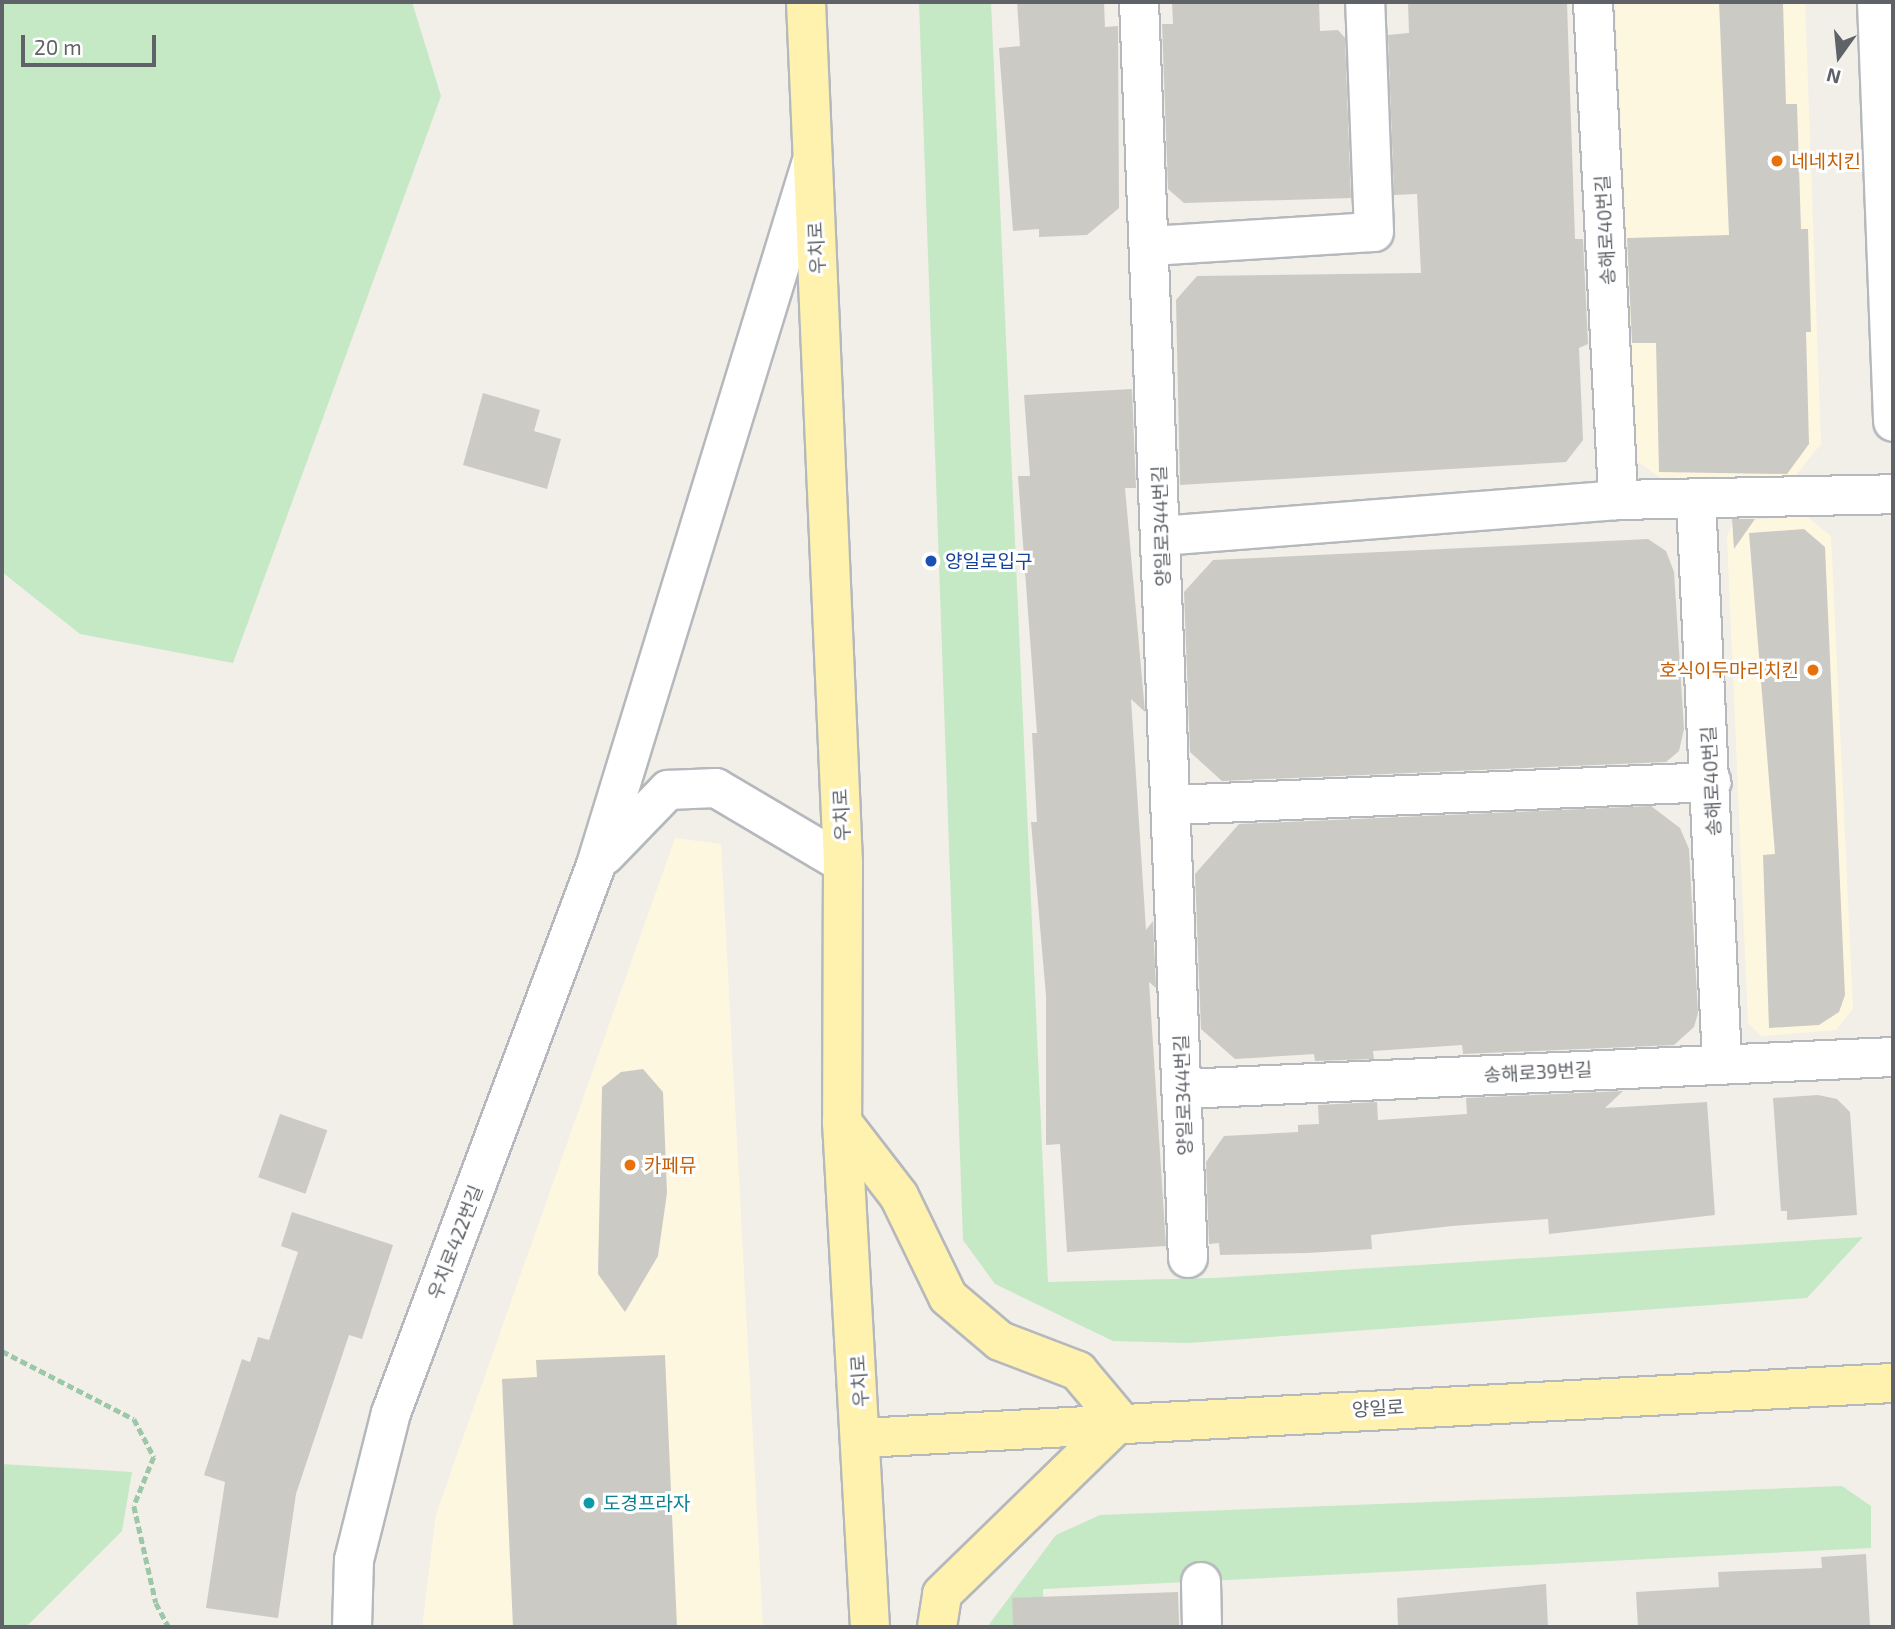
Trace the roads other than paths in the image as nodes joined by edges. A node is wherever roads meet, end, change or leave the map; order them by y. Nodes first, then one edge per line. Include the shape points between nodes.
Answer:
1 (806, 2) edge
2 (1139, 2) edge
3 (1365, 2) edge
4 (1593, 2) edge
5 (1877, 2) edge
6 (812, 163) junction
7 (1150, 246) junction
8 (1893, 422) edge
9 (1893, 494) edge
10 (1696, 499) junction
11 (1618, 500) junction
12 (1161, 536) junction
13 (1712, 782) junction
14 (1173, 805) junction
15 (843, 863) junction
16 (596, 865) junction
17 (1893, 1057) edge
18 (1722, 1063) junction
19 (1183, 1089) junction
20 (842, 1122) junction
21 (1188, 1258) dead end
22 (1893, 1383) edge
23 (1120, 1422) junction
24 (863, 1438) junction
25 (1201, 1581) dead end
26 (352, 1627) edge
27 (870, 1627) edge
28 (936, 1627) edge
29 (1202, 1627) edge

1 - 6 main road, 우치로
2 - 7 street, 양일로344번길
3 - 7 street via 1374,232
4 - 11 street, 송해로40번길
5 - 8 street
6 - 15 main road, 우치로
6 - 16 street, 우치로422번길
7 - 12 street, 양일로344번길
9 - 10 street
10 - 11 street
10 - 13 street, 송해로40번길
11 - 12 street
12 - 14 street, 양일로344번길
13 - 14 street
13 - 18 street, 송해로40번길
14 - 19 street, 양일로344번길
15 - 16 street via 716,788 668,790
15 - 20 main road, 우치로
16 - 26 street, 우치로422번길 via 391,1413 349,1589
17 - 18 street, 송해로39번길
18 - 19 street, 송해로39번길
19 - 21 street, 양일로344번길
20 - 23 main road via 899,1196 948,1297 1000,1341 1078,1371
20 - 24 main road, 우치로
22 - 23 main road, 양일로
23 - 24 main road, 양일로
23 - 28 main road via 942,1594
24 - 27 main road, 우치로
25 - 29 street

